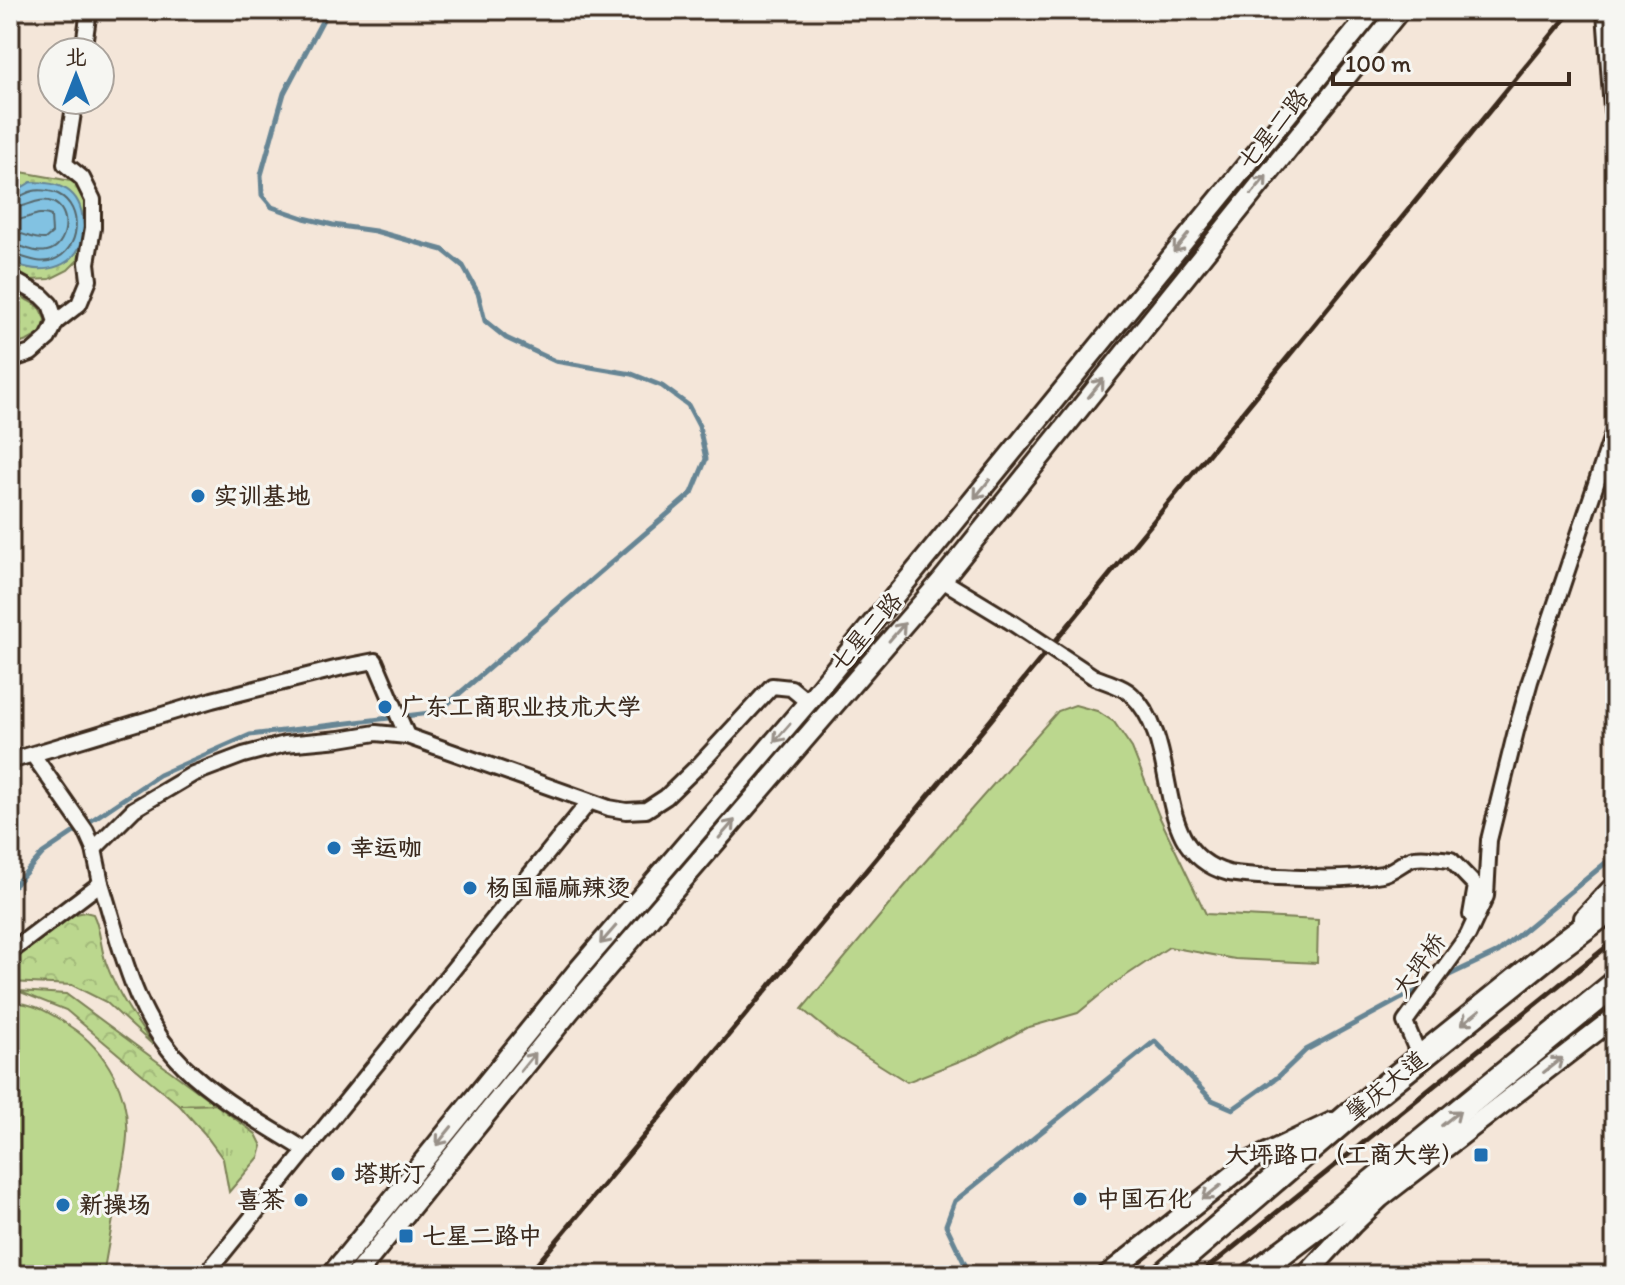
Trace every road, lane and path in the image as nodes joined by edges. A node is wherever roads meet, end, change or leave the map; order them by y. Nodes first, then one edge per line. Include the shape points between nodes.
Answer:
1 (89, 10) edge
2 (1373, 10) edge
3 (1400, 10) edge
4 (1605, 12) edge
5 (85, 36) edge
6 (72, 116) edge
7 (1615, 120) edge
8 (10, 278) edge
9 (56, 322) junction
10 (10, 360) edge
11 (1615, 427) edge
12 (942, 580) junction
13 (808, 702) junction
14 (407, 736) junction
15 (33, 755) junction
16 (10, 761) edge
17 (589, 802) junction
18 (94, 849) junction
19 (101, 883) junction
20 (1615, 885) edge
21 (1615, 905) edge
22 (1468, 935) junction
23 (1553, 951) junction
24 (10, 952) edge
25 (1615, 984) edge
26 (563, 1005) junction
27 (1615, 1017) edge
28 (1420, 1058) junction
29 (1352, 1113) junction
30 (1417, 1145) junction
31 (305, 1150) junction
32 (1380, 1198) junction
33 (1326, 1220) junction
34 (205, 1275) edge
35 (331, 1275) edge
36 (356, 1275) edge
37 (1107, 1275) edge
38 (1163, 1275) edge
39 (1253, 1275) edge
40 (1306, 1275) edge

1 - 5 street
2 -> 13 street, 七星二路
12 -> 3 street, 七星二路
4 - 7 street
6 - 9 street via 65,164 82,178 93,200 89,280 79,304
8 - 9 street via 42,296
9 - 10 street via 31,353
11 - 22 street, 大坪桥 via 1526,693 1489,840 1486,896
12 - 22 street, bridge via 1094,677 1130,692 1150,716 1161,746 1176,824 1203,863 1231,874 1342,878 1385,874 1414,858 1451,860 1476,886
26 -> 12 street, 七星二路
13 - 17 street via 791,688 772,686 701,763 646,810
13 -> 26 street, 七星二路 via 588,958
14 - 15 street via 375,661 212,700
14 - 17 street
14 - 18 street via 376,733 243,755 193,774 134,809
15 - 16 street
15 - 18 street
17 - 31 street
18 - 19 street
19 - 24 street
19 - 31 street via 130,978 164,1043 205,1085
20 - 23 street
21 - 23 highway, 肇庆大道
22 - 28 street, 大坪桥 via 1405,1022
23 -> 28 highway, 肇庆大道
30 -> 25 highway
26 -> 35 street, 七星二路
36 -> 26 street, 七星二路
32 -> 27 street
28 - 29 highway, 肇庆大道
29 -> 37 street via 1252,1160
29 - 38 highway, 肇庆大道
30 - 32 street
30 - 33 highway
31 - 34 street
32 - 33 street
32 - 40 street
33 - 39 highway

